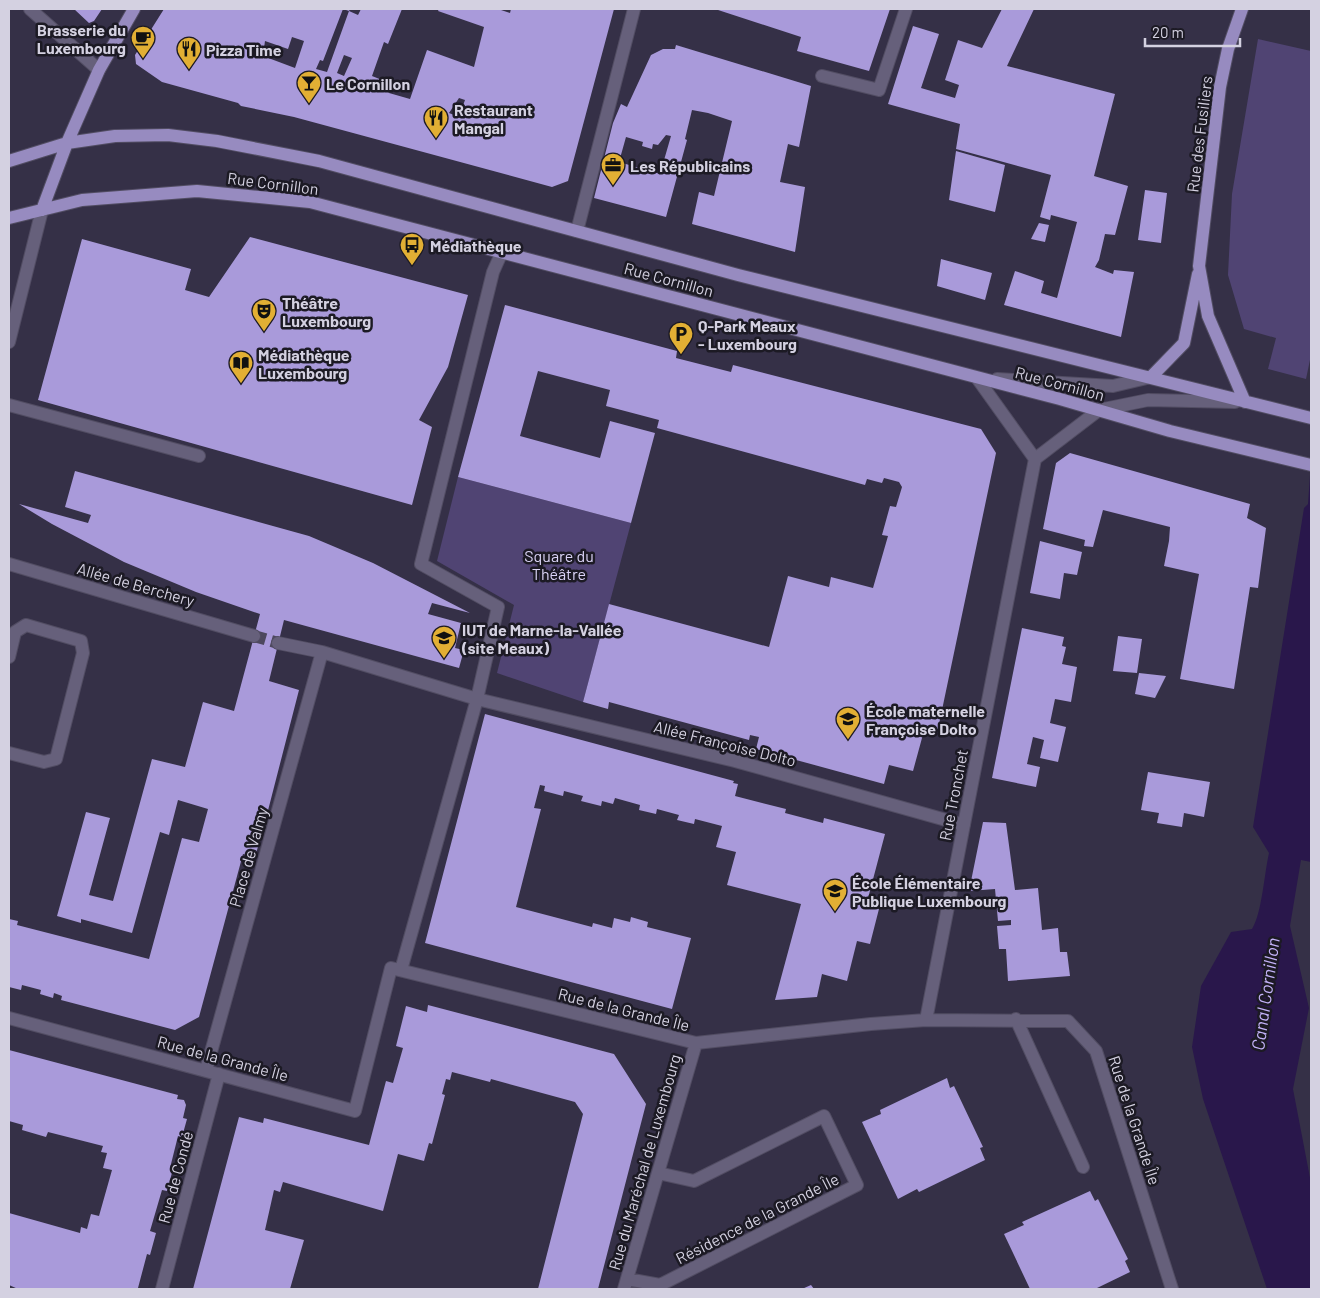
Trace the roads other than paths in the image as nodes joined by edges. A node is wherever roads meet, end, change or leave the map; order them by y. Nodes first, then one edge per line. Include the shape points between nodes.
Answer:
1 (30, 9) edge
2 (134, 9) edge
3 (634, 9) edge
4 (906, 9) edge
5 (1242, 9) edge
6 (99, 70) junction
7 (822, 76) dead end
8 (67, 144) junction
9 (9, 161) edge
10 (42, 210) junction
11 (9, 218) edge
12 (577, 231) junction
13 (502, 252) junction
14 (1199, 266) junction
15 (9, 342) edge
16 (1151, 377) junction
17 (977, 378) junction
18 (1245, 402) junction
19 (9, 405) edge
20 (1099, 410) junction
21 (1311, 418) edge
22 (199, 456) dead end
23 (1035, 458) junction
24 (1311, 465) edge
25 (9, 564) edge
26 (254, 636) tunnel mouth
27 (278, 642) tunnel mouth
28 (322, 652) junction
29 (9, 657) edge
30 (477, 699) junction
31 (9, 753) edge
32 (964, 825) junction
33 (401, 970) junction
34 (9, 1018) edge
35 (926, 1020) junction
36 (1016, 1020) junction
37 (696, 1043) junction
38 (206, 1070) junction
39 (220, 1074) junction
40 (1083, 1167) dead end
41 (658, 1173) junction
42 (625, 1284) edge
43 (162, 1289) edge
44 (1172, 1289) edge

1 - 6 street
2 - 6 main road
3 - 12 street
4 - 7 street via 879,90
5 - 14 main road, Rue des Fusiliers via 1228,49 1220,87
6 - 8 main road
8 - 9 main road, Rue Cornillon
8 - 10 main road
8 - 12 main road, Rue Cornillon via 115,136 168,135 217,141 319,161
10 - 11 main road, Rue Cornillon
10 - 13 main road, Rue Cornillon via 82,200 198,191 310,202
10 - 15 street
12 - 16 main road, Rue Cornillon via 738,275
13 - 17 main road, Rue Cornillon
13 - 30 street via 493,272 421,564 498,606
14 - 16 main road, Rue des Fusiliers via 1184,343
14 - 18 main road, Rue des Fusiliers via 1208,316
16 - 17 street via 1113,386
16 - 18 main road, Rue Cornillon
17 - 20 main road, Rue Cornillon
17 - 23 street
18 - 20 street via 1148,400
18 - 21 main road, Rue Cornillon
19 - 22 street
20 - 23 street
20 - 24 main road, Rue Cornillon
23 - 32 street, Rue Tronchet
25 - 26 street, Allée de Berchery
27 - 28 street
28 - 30 street
28 - 38 street, Place de Valmy
29 - 31 street via 15,632 26,625 81,641 84,653 56,759 44,762
30 - 32 street, Allée Françoise Dolto via 735,761
30 - 33 street
32 - 35 street, Rue Tronchet
33 - 37 street, Rue de la Grande Île
33 - 39 street, Rue de la Grande Île via 390,968 355,1111
34 - 38 street, Rue de la Grande Île
35 - 36 street, Rue de la Grande Île
35 - 37 street, Rue de la Grande Île
36 - 40 street
36 - 44 street, Rue de la Grande Île via 1068,1021 1096,1052
37 - 41 street, Rue du Maréchal de Luxembourg
38 - 39 street, Rue de la Grande Île
39 - 43 street, Rue de Condé
41 - 42 street, Rue du Maréchal de Luxembourg
41 - 42 street, Résidence de la Grande Île via 694,1181 824,1116 857,1185 660,1285

